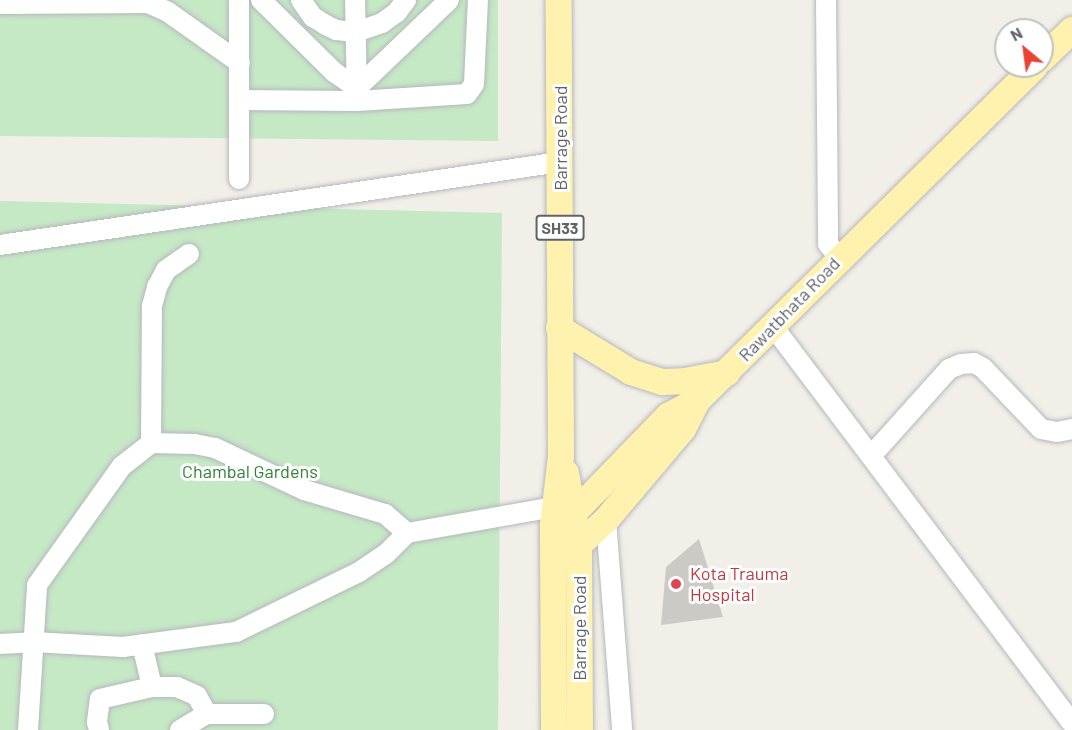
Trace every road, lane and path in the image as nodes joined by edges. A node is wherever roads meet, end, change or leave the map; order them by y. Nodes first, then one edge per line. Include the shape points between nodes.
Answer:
1 (239, 0) edge
2 (261, 0) edge
3 (301, 0) edge
4 (406, 0) edge
5 (449, 0) edge
6 (478, 0) edge
7 (560, 0) edge
8 (826, 0) edge
9 (0, 4) edge
10 (355, 17) edge
11 (1072, 30) edge
12 (1054, 47) edge
13 (240, 63) junction
14 (1023, 78) edge
15 (357, 94) junction
16 (240, 100) junction
17 (560, 162) junction
18 (239, 179) dead end
19 (0, 245) edge
20 (189, 254) dead end
21 (839, 257) junction
22 (772, 325) junction
23 (560, 328) junction
24 (727, 373) junction
25 (698, 400) junction
26 (1072, 429) edge
27 (151, 443) junction
28 (871, 456) junction
29 (561, 515) junction
30 (606, 520) junction
31 (407, 533) junction
32 (579, 545) junction
33 (555, 560) junction
34 (33, 642) junction
35 (0, 644) edge
36 (142, 644) junction
37 (152, 687) junction
38 (207, 714) junction
39 (264, 714) dead end
40 (1072, 723) edge
41 (28, 730) edge
42 (99, 730) edge
43 (180, 730) edge
44 (554, 730) edge
45 (580, 730) edge
46 (622, 730) edge

1 - 13 street
2 - 15 street
3 - 10 street via 324,24
4 - 10 street via 382,23
5 - 15 street
6 - 15 street via 474,84 467,94
7 - 17 main road, Barrage Road / SH33
8 - 21 street via 828,244
9 - 13 street via 148,3 168,12
10 - 15 street
11 - 12 main road
13 - 16 street
14 - 21 main road, Rawatbhata Road
15 - 16 street
16 - 18 street
17 - 19 street
17 - 23 main road, Barrage Road / SH33
20 - 27 street via 166,270 152,306
21 - 22 main road, Rawatbhata Road
22 - 24 main road, Rawatbhata Road
22 - 28 street
23 - 24 main road via 632,372 662,382
23 - 29 main road, Barrage Road / SH33
24 - 25 main road, Rawatbhata Road
25 - 29 main road via 668,416
25 - 30 main road, Rawatbhata Road via 682,429
26 - 28 street via 1041,429 983,368 974,363 961,364 949,369
27 - 31 street via 215,448 304,490 386,514
27 - 34 street via 122,466 37,585
28 - 40 street
29 - 31 street
29 - 32 main road, Barrage Road / SH33
29 - 33 main road, Barrage Road / SH33
30 - 32 main road, Rawatbhata Road
30 - 46 street
31 - 36 street via 386,554 359,572 236,632
32 - 33 main road, Rawatbhata Road
32 - 45 main road, Barrage Road / SH33
33 - 44 main road, SH33
34 - 35 street
34 - 36 street via 123,647
34 - 41 street
36 - 37 street
37 - 38 street via 177,687 197,696
37 - 42 street via 100,699
38 - 39 street
38 - 43 street

